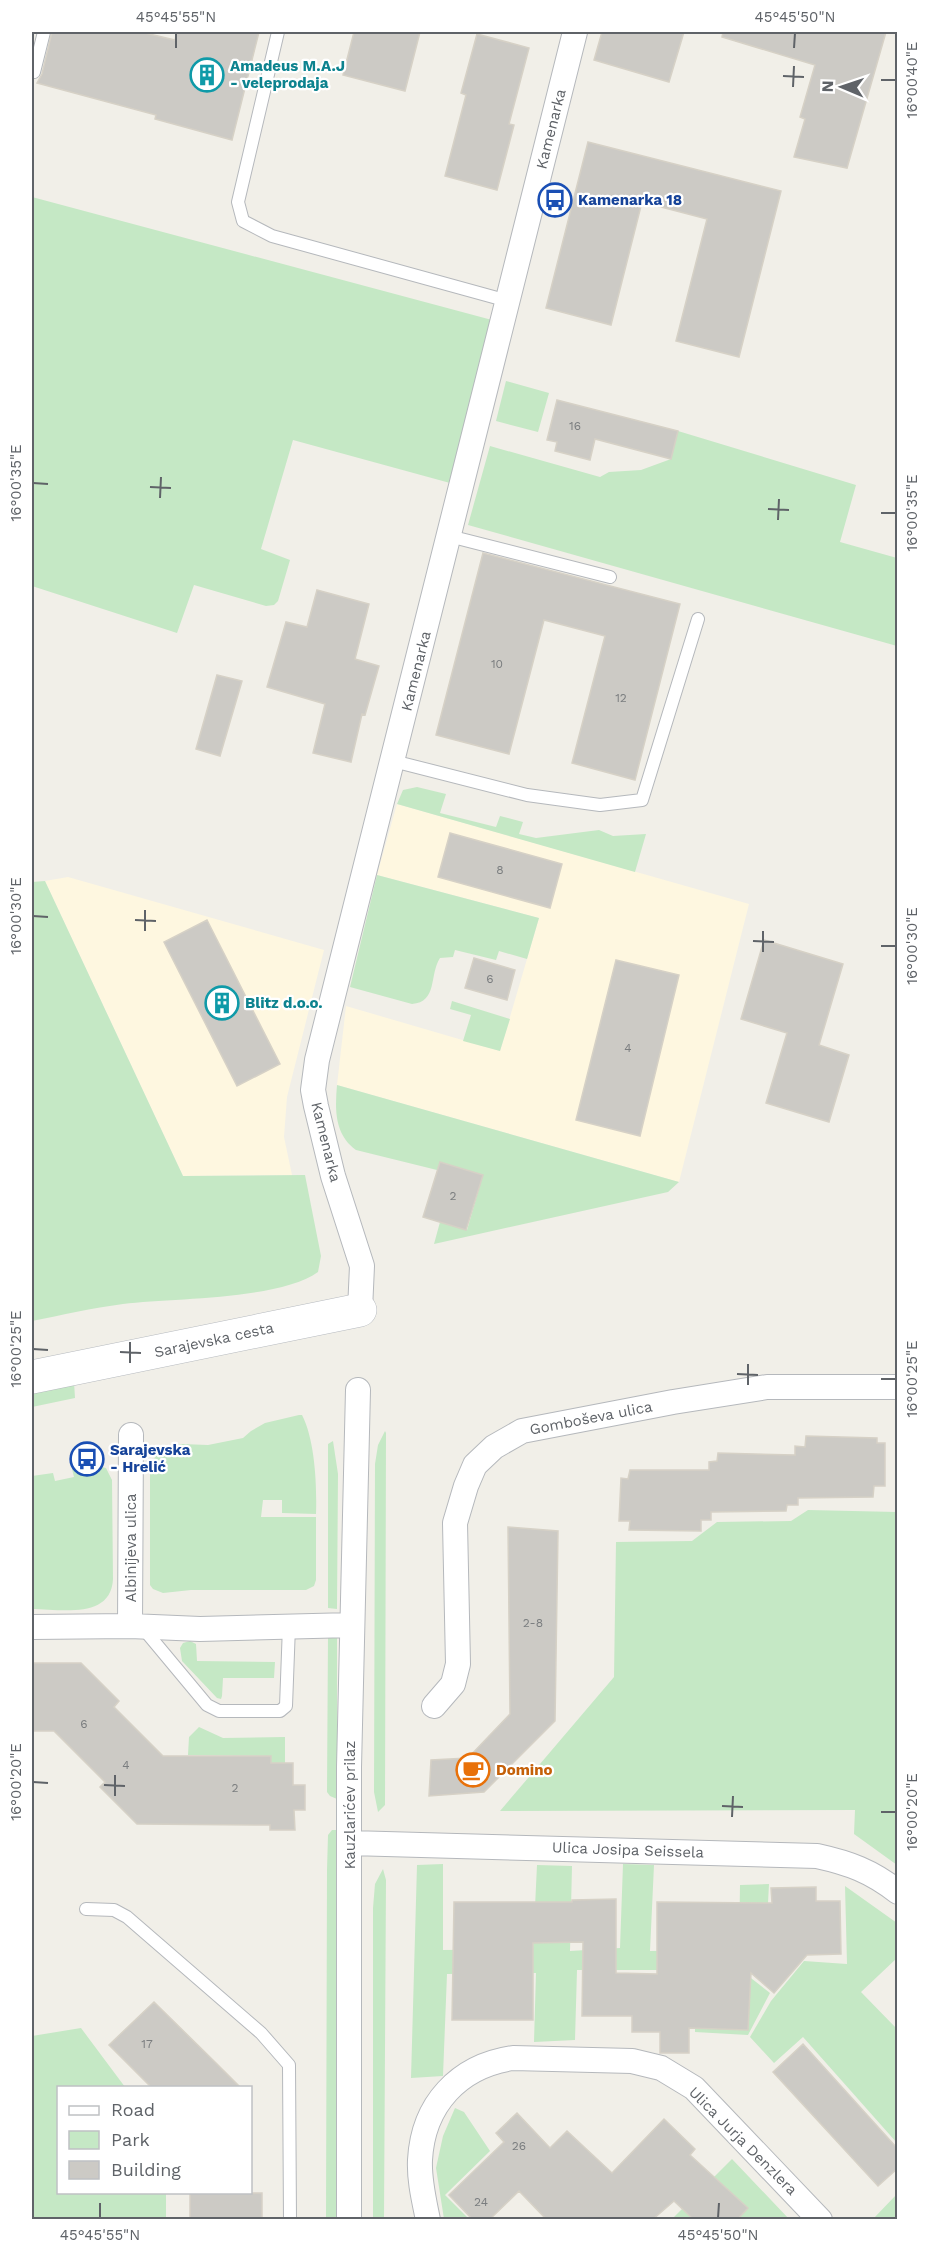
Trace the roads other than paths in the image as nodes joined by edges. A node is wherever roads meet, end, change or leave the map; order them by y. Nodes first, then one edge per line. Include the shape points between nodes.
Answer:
1 (44, 32) edge
2 (278, 32) edge
3 (576, 32) edge
4 (34, 72) dead end
5 (508, 301) junction
6 (449, 536) junction
7 (610, 577) dead end
8 (698, 619) dead end
9 (393, 761) junction
10 (360, 1310) joint
11 (32, 1377) edge
12 (897, 1387) edge
13 (358, 1390) dead end
14 (131, 1434) dead end
15 (352, 1625) junction
16 (136, 1626) junction
17 (289, 1626) junction
18 (32, 1627) edge
19 (434, 1706) dead end
20 (350, 1843) junction
21 (897, 1892) edge
22 (86, 1909) dead end
23 (290, 2220) edge
24 (349, 2220) edge
25 (428, 2220) edge
26 (820, 2220) edge

1 - 4 lane
2 - 5 lane via 238,201 243,221 272,236
3 - 5 street, Kamenarka
5 - 6 street, Kamenarka
6 - 7 lane
6 - 9 street, Kamenarka
8 - 9 lane via 642,800 600,805 527,795
9 - 10 street, Kamenarka via 316,1060 313,1090 333,1176 362,1266
10 - 11 main road, Sarajevska cesta
12 - 19 street, Gomboševa ulica via 767,1387 522,1431 494,1447 475,1465 455,1523 458,1664 453,1684
13 - 15 street, Kauzlarićev prilaz
14 - 16 street, Albinijeva ulica
15 - 17 street
15 - 20 street, Kauzlarićev prilaz
16 - 17 street
16 - 17 lane via 207,1705 219,1711 280,1711 286,1706
16 - 18 street
20 - 21 street, Ulica Josipa Seissela via 817,1856 845,1862 878,1876
20 - 24 street, Kauzlarićev prilaz
22 - 23 lane via 114,1910 127,1917 261,2033 290,2065
25 - 26 street, Ulica Jurja Denzlera via 420,2160 433,2110 447,2090 464,2076 496,2061 513,2058 632,2061 661,2068 694,2088

